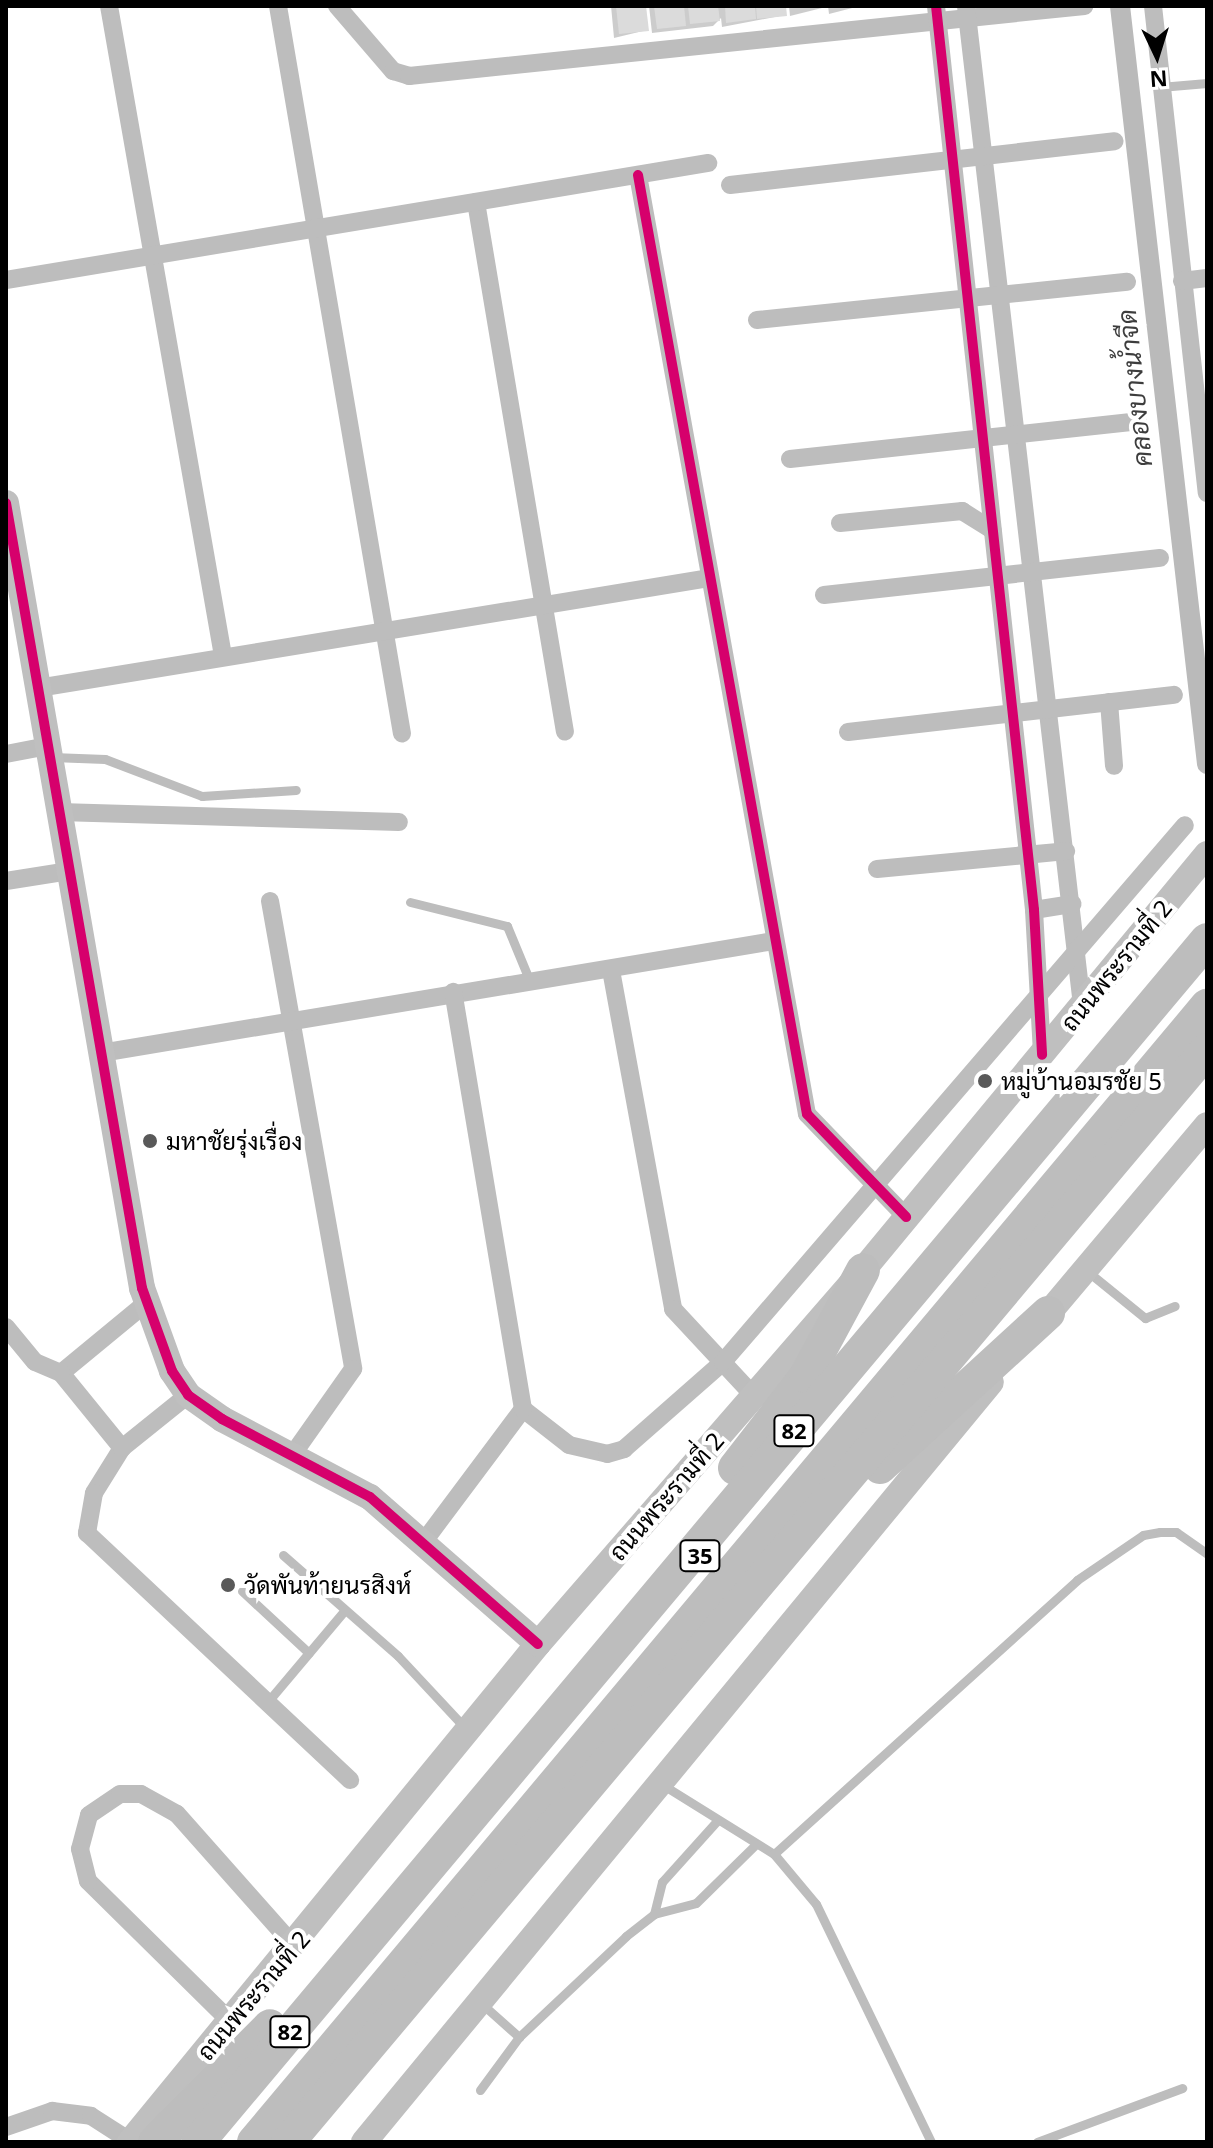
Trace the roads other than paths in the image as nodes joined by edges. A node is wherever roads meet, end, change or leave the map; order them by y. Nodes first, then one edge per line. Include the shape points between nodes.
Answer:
1 (109, 6) edge
2 (278, 6) edge
3 (337, 6) edge
4 (1084, 6) edge
5 (1153, 6) edge
6 (966, 12) edge
7 (937, 14) edge
8 (1207, 83) edge
9 (1160, 87) junction
10 (1114, 141) dead end
11 (984, 156) junction
12 (953, 160) junction
13 (708, 163) dead end
14 (638, 175) junction
15 (730, 185) dead end
16 (476, 202) junction
17 (314, 227) junction
18 (154, 254) junction
19 (1207, 278) edge
20 (6, 280) edge
21 (1182, 281) junction
22 (1127, 282) dead end
23 (1000, 295) junction
24 (968, 299) junction
25 (757, 320) dead end
26 (1138, 421) dead end
27 (1017, 435) junction
28 (983, 440) junction
29 (790, 459) dead end
30 (1207, 493) edge
31 (6, 503) edge
32 (840, 523) dead end
33 (993, 530) junction
34 (1160, 558) dead end
35 (1033, 571) junction
36 (998, 576) junction
37 (710, 578) junction
38 (824, 595) dead end
39 (546, 601) junction
40 (382, 629) junction
41 (223, 656) junction
42 (38, 688) junction
43 (1174, 695) dead end
44 (1109, 702) junction
45 (1050, 711) junction
46 (1013, 716) junction
47 (565, 732) dead end
48 (848, 732) dead end
49 (402, 734) dead end
50 (49, 752) junction
51 (6, 754) edge
52 (1114, 766) dead end
53 (296, 790) dead end
54 (59, 812) junction
55 (399, 822) dead end
56 (1185, 825) dead end
57 (1066, 851) junction
58 (1205, 856) edge
59 (1028, 857) junction
60 (877, 869) dead end
61 (69, 871) junction
62 (6, 881) edge
63 (270, 901) dead end
64 (410, 902) dead end
65 (1073, 904) junction
66 (1034, 910) junction
67 (774, 941) junction
68 (1076, 951) junction
69 (1201, 952) edge
70 (611, 970) junction
71 (529, 979) junction
72 (1042, 990) junction
73 (453, 992) junction
74 (1082, 1006) junction
75 (1207, 1006) edge
76 (290, 1020) junction
77 (1207, 1050) edge
78 (101, 1053) junction
79 (1042, 1055) junction
80 (1207, 1125) edge
81 (879, 1188) junction
82 (906, 1217) junction
83 (1084, 1269) junction
84 (863, 1270) junction
85 (146, 1303) junction
86 (1175, 1306) dead end
87 (1048, 1313) junction
88 (6, 1327) edge
89 (723, 1362) junction
90 (61, 1373) junction
91 (188, 1395) junction
92 (753, 1395) junction
93 (523, 1409) junction
94 (122, 1448) junction
95 (293, 1454) junction
96 (425, 1540) junction
97 (1207, 1554) edge
98 (283, 1555) dead end
99 (242, 1591) dead end
100 (345, 1610) junction
101 (644, 1624) junction
102 (538, 1644) junction
103 (702, 1650) junction
104 (309, 1653) junction
105 (270, 1699) junction
106 (468, 1731) junction
107 (350, 1780) dead end
108 (659, 1782) junction
109 (717, 1821) junction
110 (756, 1844) junction
111 (774, 1854) junction
112 (654, 1914) junction
113 (382, 1923) junction
114 (295, 1947) junction
115 (414, 1952) junction
116 (480, 2002) junction
117 (231, 2022) junction
118 (519, 2037) junction
119 (1182, 2088) dead end
120 (480, 2090) dead end
121 (6, 2127) edge
122 (130, 2142) edge
123 (155, 2142) edge
124 (198, 2142) edge
125 (209, 2142) edge
126 (254, 2142) edge
127 (288, 2142) edge
128 (303, 2142) edge
129 (364, 2142) edge
130 (931, 2142) edge
131 (1037, 2142) edge

1 - 18 street
2 - 17 street
3 - 7 street via 401,76
4 - 6 street
5 - 9 street
6 - 7 street
6 - 11 street
7 - 12 street
8 - 9 lane
9 - 21 street
10 - 11 street
11 - 12 street
11 - 23 street
12 - 15 street
12 - 24 street
13 - 14 street
14 - 16 street
14 - 37 street
16 - 17 street
16 - 39 street
17 - 18 street
17 - 40 street
18 - 20 street
18 - 41 street
19 - 21 street
21 - 30 street
22 - 23 street
23 - 24 street
23 - 27 street
24 - 25 street
24 - 28 street
26 - 27 street
27 - 28 street
27 - 35 street
28 - 29 street
28 - 33 street
31 - 42 main road
32 - 33 street via 962,511
33 - 36 street
34 - 35 street
35 - 36 street
35 - 45 street
36 - 38 street
36 - 46 street
37 - 39 street
37 - 67 street
39 - 40 street
39 - 47 street
40 - 41 street
40 - 49 street
41 - 42 street
42 - 50 main road
43 - 44 street
44 - 45 street
44 - 52 street
45 - 46 street
45 - 57 street
46 - 48 street
46 - 59 street
50 - 51 street
50 - 53 lane via 105,759 202,796
50 - 54 main road
54 - 55 street
54 - 61 main road
56 - 68 street
57 - 59 street
57 - 65 street
58 - 74 main road, ถนนพระรามที่ 2
59 - 60 street
59 - 66 street
61 - 62 street
61 - 78 main road
63 - 76 street
64 - 71 lane via 507,926
65 - 66 street
65 - 68 street
66 - 72 street
67 - 70 street
67 - 81 street via 807,1114
68 - 72 street
68 - 74 street
69 - 101 highway, 35
69 - 113 highway, 82
70 - 71 street
70 - 89 street via 673,1309
71 - 73 street
72 - 79 street
72 - 81 street
73 - 76 street
73 - 93 street
74 - 79 main road, ถนนพระรามที่ 2
75 - 115 highway, 82
76 - 78 street
76 - 95 street via 353,1369
77 - 103 highway, 35
78 - 85 main road
79 - 82 main road, ถนนพระรามที่ 2
80 - 83 main road
81 - 82 street
81 - 89 street
82 - 84 main road, ถนนพระรามที่ 2
83 - 86 lane via 1145,1318
83 - 87 main road
84 - 92 main road, ถนนพระรามที่ 2
84 - 101 highway via 806,1376 670,1551 646,1593
85 - 90 street
85 - 91 main road
87 - 103 highway via 901,1447
87 - 108 main road
88 - 90 street via 35,1362
89 - 92 street
89 - 93 street via 624,1449 607,1454 569,1445
90 - 94 street
91 - 94 street
91 - 95 main road
92 - 102 main road, ถนนพระรามที่ 2
93 - 96 street
94 - 105 street via 94,1493 87,1533
95 - 96 main road via 370,1497
96 - 102 main road
97 - 111 lane via 1176,1532 1143,1535 1077,1580
98 - 100 lane
99 - 104 lane
100 - 104 lane
100 - 106 lane
101 - 125 highway, 35
102 - 106 main road, ถนนพระรามที่ 2
103 - 127 highway, 35
104 - 105 lane
105 - 107 street
106 - 114 main road, ถนนพระรามที่ 2
108 - 109 lane
108 - 116 main road
109 - 110 lane
109 - 112 lane via 662,1882
110 - 111 lane
110 - 112 lane via 696,1903
111 - 130 lane via 816,1904
112 - 118 lane
113 - 123 highway
113 - 124 highway, 82
114 - 117 main road, ถนนพระรามที่ 2
114 - 117 street via 177,1814 141,1794 120,1794 89,1815 80,1849 88,1881
115 - 126 highway, 82
115 - 128 highway
116 - 118 lane
116 - 129 main road
117 - 122 main road, ถนนพระรามที่ 2
118 - 120 lane
119 - 131 lane
121 - 122 street via 52,2111 91,2116

